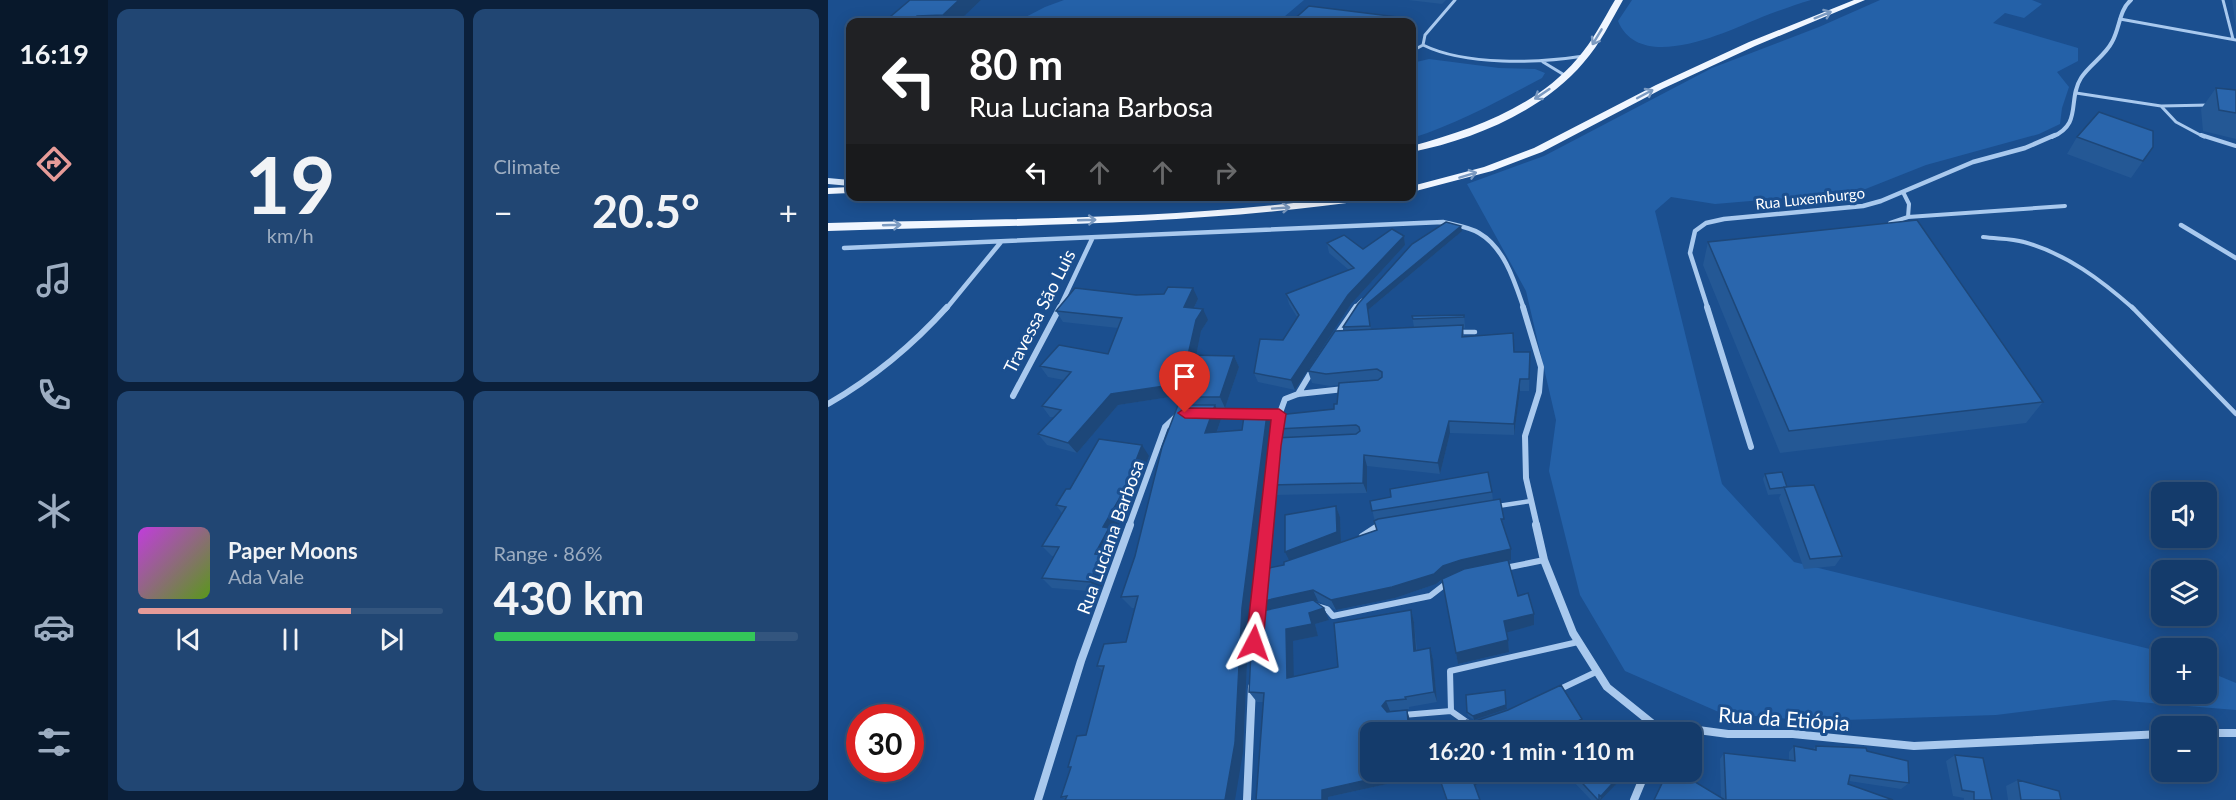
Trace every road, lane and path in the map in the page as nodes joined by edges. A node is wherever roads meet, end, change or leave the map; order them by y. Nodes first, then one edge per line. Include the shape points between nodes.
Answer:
1 (1455, 0) edge
2 (1618, 0) edge
3 (1861, 0) edge
4 (2131, 0) edge
5 (2223, 0) edge
6 (2120, 19) junction
7 (2235, 39) edge
8 (1423, 45) junction
9 (1416, 49) edge
10 (1585, 55) junction
11 (1543, 62) junction
12 (1566, 76) junction
13 (2076, 93) junction
14 (2162, 106) junction
15 (2216, 106) edge
16 (2236, 146) edge
17 (1416, 148) edge
18 (828, 181) edge
19 (846, 183) edge
20 (1416, 188) edge
21 (828, 190) edge
22 (846, 190) edge
23 (1903, 192) junction
24 (1340, 201) edge
25 (2065, 206) dead end
26 (1908, 217) junction
27 (1884, 224) edge
28 (2181, 225) dead end
29 (828, 227) edge
30 (1983, 237) dead end
31 (1092, 239) junction
32 (1001, 242) junction
33 (844, 248) dead end
34 (2236, 258) edge
35 (1368, 294) edge
36 (1475, 332) dead end
37 (1452, 333) edge
38 (1335, 338) junction
39 (1347, 338) edge
40 (1330, 346) edge
41 (1318, 362) edge
42 (1357, 388) edge
43 (1298, 394) junction
44 (1013, 396) dead end
45 (828, 404) edge
46 (1185, 413) edge
47 (1208, 413) edge
48 (1279, 414) junction
49 (2236, 414) edge
50 (1751, 447) dead end
51 (1531, 501) junction
52 (1496, 506) edge
53 (1392, 522) edge
54 (1352, 544) edge
55 (1544, 560) junction
56 (1502, 569) edge
57 (1272, 570) edge
58 (1261, 571) junction
59 (1456, 579) edge
60 (1307, 609) edge
61 (1266, 618) edge
62 (1255, 620) junction
63 (1255, 632) edge
64 (1578, 642) junction
65 (1596, 672) junction
66 (1252, 680) edge
67 (1547, 695) edge
68 (1451, 711) junction
69 (1391, 716) edge
70 (1467, 722) edge
71 (1645, 722) edge
72 (1702, 732) edge
73 (2217, 733) edge
74 (2236, 733) edge
75 (2151, 735) edge
76 (1641, 782) edge
77 (1038, 800) edge
78 (1247, 800) edge
79 (1634, 800) edge

1 - 8 lane via 1425,35
2 -> 10 main road
20 -> 3 main road via 1488,169 1538,150 1659,87
4 - 6 street, Rua Luxemburgo
5 - 7 lane
6 - 7 lane
6 - 13 street, Rua Luxemburgo via 2112,43 2080,79
8 - 9 lane
8 - 11 lane via 1455,54
10 - 11 lane
10 - 12 main road
11 - 12 lane
12 -> 17 main road via 1501,117
13 - 14 lane
13 - 23 street, Rua Luxemburgo via 2071,122 2061,133 1973,162
14 - 15 lane
14 - 16 lane via 2195,133
18 - 19 main road
21 - 22 main road
23 - 26 lane via 1909,204
23 - 50 street, Rua Luxemburgo via 1863,206 1724,219 1706,223 1695,231 1690,253
29 -> 24 main road via 1131,218
25 - 26 lane
26 - 27 lane
28 - 34 street
30 - 49 lane via 2024,242 2083,269 2122,299
31 - 32 street, Rua da Etiópia
31 - 44 street, Travessa São Luis
31 - 51 street, Rua da Etiópia via 1443,222 1478,232 1491,242 1515,284 1541,367 1539,392 1525,436
32 - 33 street, Rua da Etiópia
32 - 45 street via 951,304 917,338 853,390
35 - 38 street
36 - 37 lane
38 - 39 lane
38 - 40 street
41 - 43 street
42 - 43 street
43 - 48 street via 1285,399
46 - 77 street, Rua Luciana Barbosa via 1165,427 1081,661
47 - 48 street
48 - 58 street
51 - 52 lane
51 - 55 street, Rua da Etiópia
53 - 54 lane via 1380,524
55 - 56 lane
55 - 64 street, Rua da Etiópia
57 - 58 lane
58 - 62 street
59 - 60 lane via 1430,596 1333,616 1319,606
61 - 62 lane
62 - 63 street
64 - 65 street, Rua da Etiópia
64 - 68 lane via 1450,672
65 - 67 lane
65 - 71 street, Rua da Etiópia
66 - 78 street
68 - 69 lane
68 - 70 lane
72 - 75 street, Rua da Etiópia via 1793,734 1914,746
73 - 74 street
76 - 79 street

